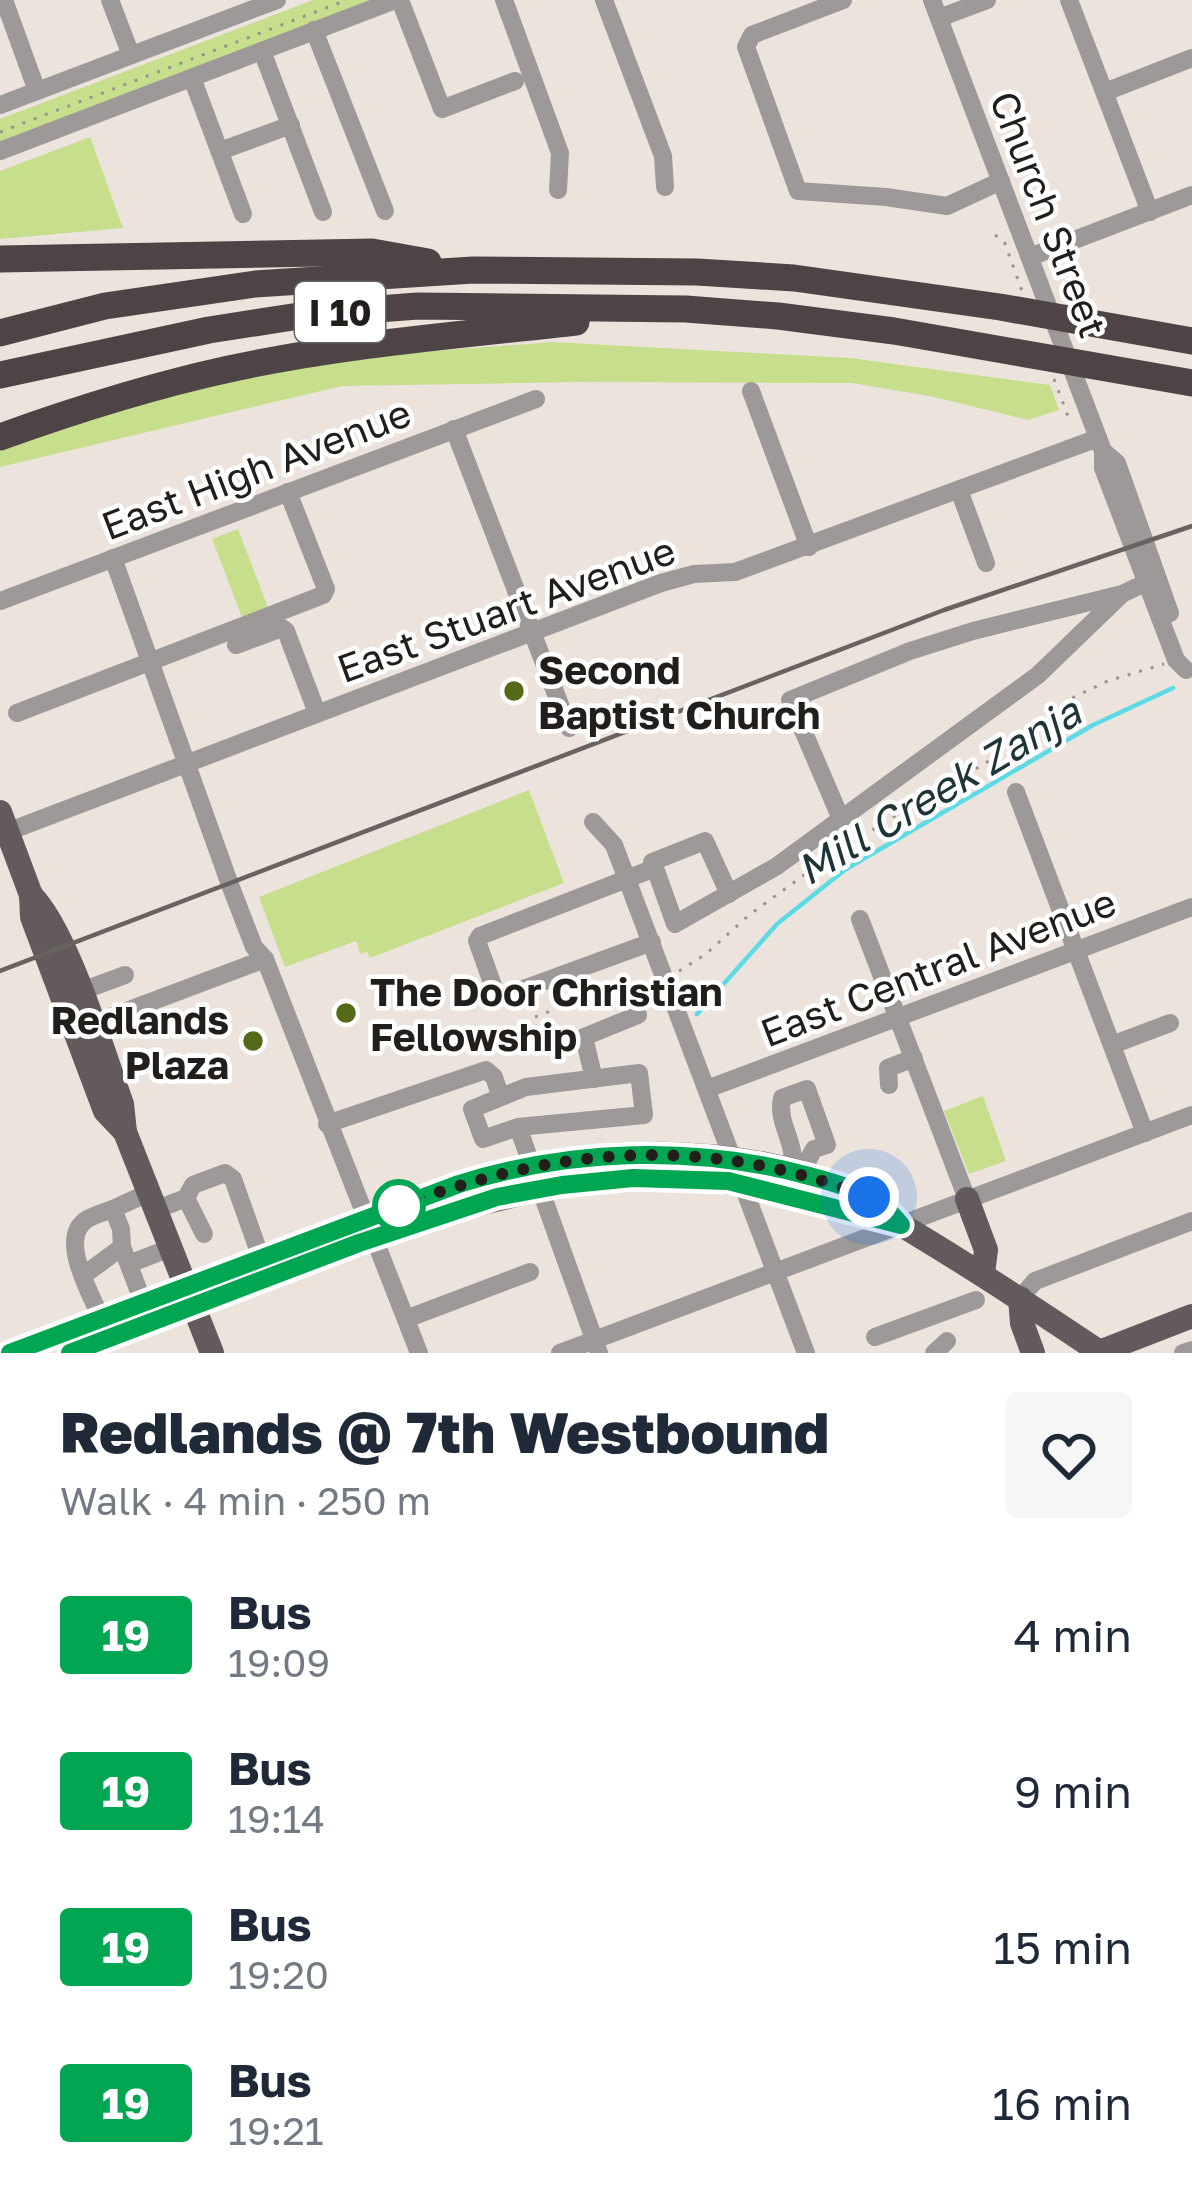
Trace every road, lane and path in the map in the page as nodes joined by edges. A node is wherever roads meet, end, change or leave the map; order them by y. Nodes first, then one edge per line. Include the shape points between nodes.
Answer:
1 (4, 0) edge
2 (110, 0) edge
3 (277, 0) edge
4 (347, 0) edge
5 (397, 0) edge
6 (504, 0) edge
7 (604, 0) edge
8 (843, 0) edge
9 (987, 0) edge
10 (1069, 0) edge
11 (936, 9) edge
12 (314, 31) junction
13 (262, 51) junction
14 (131, 56) junction
15 (1192, 58) edge
16 (192, 78) junction
17 (515, 81) dead end
18 (38, 91) junction
19 (1105, 92) junction
20 (0, 105) edge
21 (291, 124) junction
22 (0, 132) edge
23 (0, 151) edge
24 (220, 152) junction
25 (1001, 181) junction
26 (665, 187) dead end
27 (558, 190) dead end
28 (1192, 196) edge
29 (385, 211) dead end
30 (323, 212) dead end
31 (1150, 212) junction
32 (243, 214) dead end
33 (1030, 257) junction
34 (0, 259) edge
35 (473, 270) junction
36 (686, 309) junction
37 (0, 333) edge
38 (1192, 340) edge
39 (0, 375) edge
40 (1192, 383) edge
41 (752, 391) dead end
42 (536, 399) dead end
43 (454, 429) junction
44 (0, 437) edge
45 (1101, 444) junction
46 (959, 490) junction
47 (288, 492) junction
48 (809, 547) junction
49 (113, 558) junction
50 (986, 562) dead end
51 (1145, 584) junction
52 (1122, 595) junction
53 (0, 601) edge
54 (532, 632) junction
55 (236, 645) dead end
56 (152, 660) junction
57 (1166, 663) dead end
58 (1189, 678) edge
59 (317, 712) junction
60 (17, 713) dead end
61 (569, 728) dead end
62 (189, 762) junction
63 (1016, 792) dead end
64 (841, 819) junction
65 (4, 822) edge
66 (592, 822) dead end
67 (655, 868) junction
68 (628, 880) junction
69 (729, 894) junction
70 (32, 895) junction
71 (668, 904) junction
72 (1192, 907) edge
73 (641, 914) junction
74 (860, 919) dead end
75 (652, 942) junction
76 (1076, 950) junction
77 (265, 959) junction
78 (125, 975) dead end
79 (665, 977) junction
80 (79, 992) junction
81 (554, 1010) dead end
82 (638, 1015) dead end
83 (898, 1016) junction
84 (535, 1017) dead end
85 (92, 1024) junction
86 (1170, 1024) dead end
87 (1112, 1045) junction
88 (914, 1058) junction
89 (594, 1079) junction
90 (889, 1085) dead end
91 (707, 1089) junction
92 (500, 1095) junction
93 (1192, 1115) edge
94 (327, 1124) junction
95 (518, 1127) junction
96 (125, 1132) junction
97 (1145, 1132) junction
98 (739, 1172) junction
99 (533, 1177) junction
100 (186, 1198) junction
101 (967, 1199) junction
102 (152, 1202) junction
103 (113, 1209) junction
104 (1192, 1221) edge
105 (901, 1225) junction
106 (370, 1228) junction
107 (204, 1234) dead end
108 (170, 1248) junction
109 (126, 1256) junction
110 (261, 1258) junction
111 (530, 1272) dead end
112 (775, 1272) junction
113 (983, 1273) junction
114 (84, 1275) junction
115 (189, 1296) junction
116 (1020, 1298) junction
117 (976, 1300) dead end
118 (143, 1302) junction
119 (1192, 1316) edge
120 (101, 1318) junction
121 (406, 1319) junction
122 (875, 1337) dead end
123 (597, 1346) edge
124 (1192, 1350) edge
125 (4, 1351) edge
126 (70, 1353) edge
127 (212, 1353) edge
128 (419, 1353) edge
129 (560, 1353) edge
130 (806, 1353) edge
131 (1034, 1353) edge
132 (1099, 1353) edge
133 (1183, 1353) edge

1 - 18 street
2 - 14 street
3 - 14 street
4 - 22 path
5 - 12 street
5 - 17 street via 442,109
6 - 27 street via 560,153
7 - 26 street via 663,156
8 - 25 street via 752,34 746,47 798,191 947,206
9 - 11 street
10 - 19 street
11 - 25 street, Church Street
12 - 13 street
12 - 29 street
13 - 16 street
13 - 21 street
14 - 18 street
15 - 19 street
16 - 23 street
16 - 24 street
18 - 20 street
19 - 31 street
21 - 24 street
21 - 30 street
24 - 32 street
25 - 33 street, Church Street
28 - 31 street
31 - 33 street
33 - 45 street, Church Street
34 - 35 highway via 372,252
35 - 37 highway, I 10 via 255,284 105,306
35 - 38 highway, I 10 via 794,278
36 - 39 highway, I 10 via 418,306 312,314
36 - 40 highway, I 10 via 894,331
36 - 44 highway via 307,354 128,394
41 - 48 street
42 - 43 street, East High Avenue
43 - 47 street, East High Avenue
43 - 54 street
45 - 46 street, East Stuart Avenue
45 - 51 street, Church Street
45 - 58 street, Church Street via 1117,463
46 - 48 street, East Stuart Avenue
46 - 50 street
47 - 49 street, East High Avenue
47 - 56 street via 323,595
48 - 54 street, East Stuart Avenue via 735,572 677,577
49 - 53 street, East High Avenue
49 - 56 street
51 - 52 street
51 - 58 street, Church Street
52 - 64 street via 1038,675
52 - 64 street via 973,631 790,700
54 - 59 street, East Stuart Avenue
54 - 61 street
55 - 59 street via 282,628
56 - 60 street
56 - 62 street
57 - 79 path via 1074,697 1006,751 883,823
59 - 62 street, East Stuart Avenue
62 - 65 street, East Stuart Avenue
62 - 77 street via 203,780
63 - 76 street
64 - 69 street
65 - 70 main road
66 - 68 street via 614,845
67 - 68 street
67 - 69 street via 652,862 706,841
67 - 71 street
68 - 73 street
68 - 75 street via 480,936 496,991 504,996
69 - 71 street via 675,924
70 - 80 main road via 46,910
70 - 96 main road via 32,917 104,1111
71 - 73 street
72 - 76 street, East Central Avenue
73 - 75 street
74 - 83 street
75 - 79 street
76 - 83 street, East Central Avenue
76 - 87 street
77 - 85 street
77 - 94 street
78 - 80 street
79 - 91 street
80 - 85 main road
81 - 84 path
82 - 89 street via 584,1037
83 - 88 street
83 - 91 street, East Central Avenue
85 - 96 main road
86 - 87 street
87 - 97 street
88 - 90 street via 888,1068
88 - 101 street
89 - 92 street
89 - 95 street via 639,1073 644,1115
91 - 98 street
92 - 94 street via 486,1070
92 - 95 street via 472,1109 483,1138
93 - 97 street
94 - 106 street
95 - 99 street
96 - 102 main road
97 - 101 street
98 - 99 main road
98 - 105 main road
98 - 105 main road via 796,1172 869,1197
98 - 112 street
99 - 106 main road via 497,1197
99 - 123 street
100 - 102 street
100 - 107 street
100 - 110 street via 193,1184 228,1175
101 - 105 street
101 - 113 main road via 986,1250
102 - 103 street
102 - 108 main road
103 - 109 street
103 - 114 street via 83,1221 74,1234
104 - 116 street via 1035,1281
105 - 112 street
105 - 113 main road
106 - 110 main road
106 - 115 main road
106 - 121 street
108 - 109 street
108 - 115 main road
109 - 114 street
109 - 118 street
110 - 115 main road
111 - 121 street
112 - 123 street
112 - 130 street
113 - 116 main road
114 - 120 street
115 - 118 main road
115 - 126 main road
115 - 127 main road
116 - 131 main road
116 - 132 main road
117 - 122 street
118 - 120 main road
119 - 132 main road
120 - 125 main road
121 - 128 street
123 - 129 street
124 - 133 street

